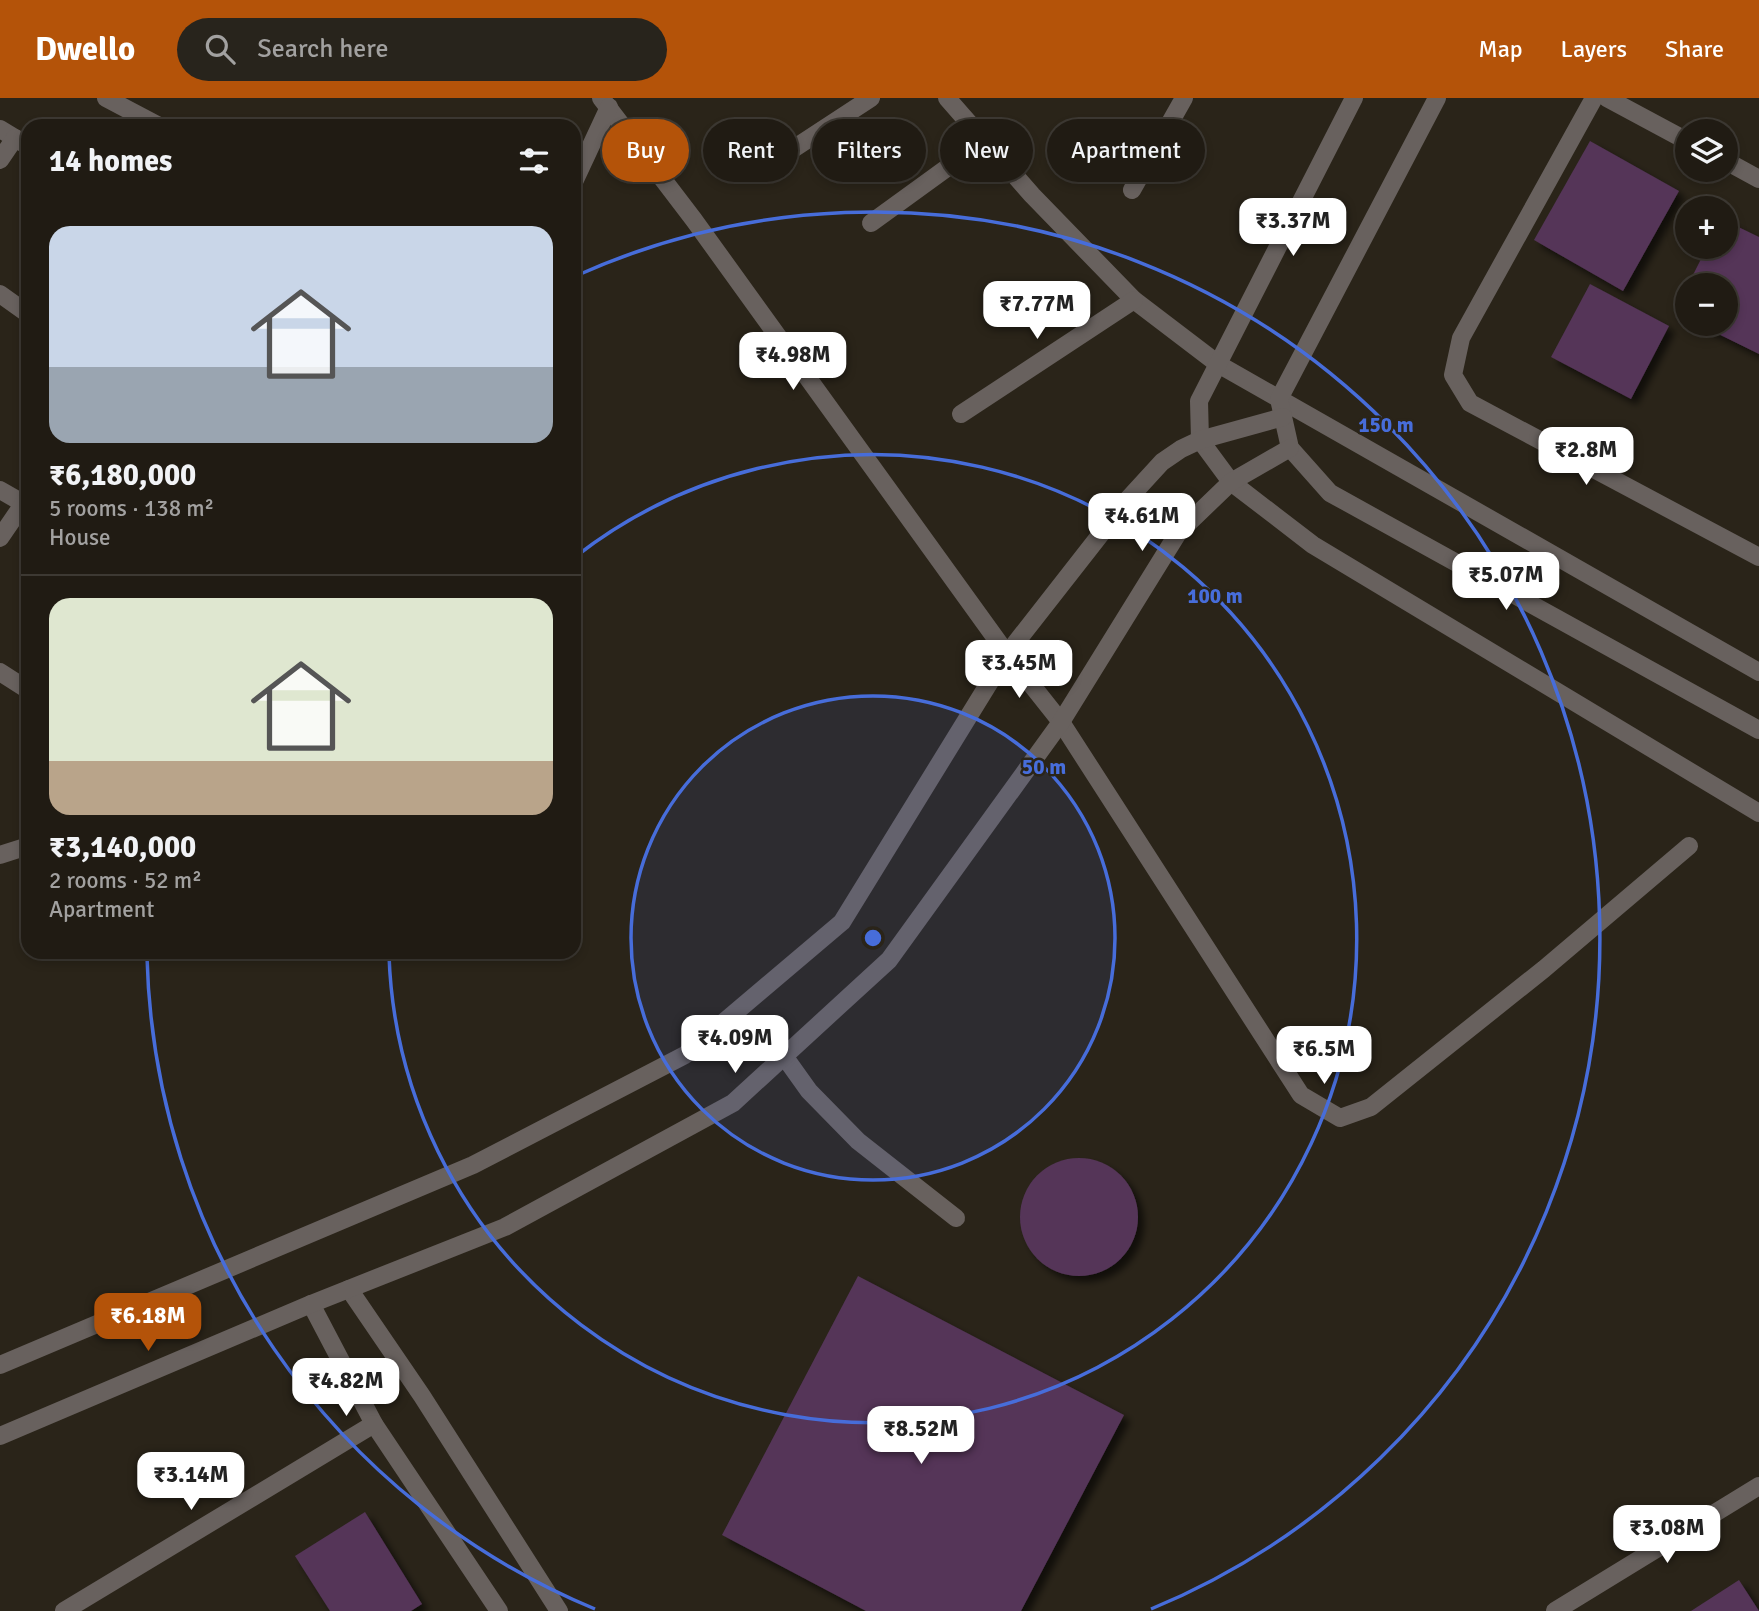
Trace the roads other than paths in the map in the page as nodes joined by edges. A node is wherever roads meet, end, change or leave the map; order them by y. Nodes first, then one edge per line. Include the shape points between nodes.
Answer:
1 (106, 98) edge
2 (871, 98) edge
3 (947, 98) edge
4 (1184, 98) edge
5 (1354, 98) edge
6 (1437, 98) edge
7 (1594, 98) edge
8 (1606, 98) edge
9 (605, 103) edge
10 (146, 119) edge
11 (965, 119) edge
12 (1675, 135) edge
13 (14, 138) edge
14 (798, 146) edge
15 (0, 160) edge
16 (581, 164) edge
17 (1738, 168) edge
18 (940, 173) edge
19 (1759, 179) edge
20 (1020, 182) edge
21 (1132, 190) dead end
22 (871, 223) dead end
23 (0, 294) edge
24 (1134, 300) junction
25 (21, 309) edge
26 (1217, 364) junction
27 (1279, 399) junction
28 (961, 414) dead end
29 (1283, 417) junction
30 (1199, 440) junction
31 (1290, 448) junction
32 (1231, 482) junction
33 (0, 490) edge
34 (21, 500) edge
35 (21, 509) edge
36 (0, 538) edge
37 (1759, 556) edge
38 (1007, 654) junction
39 (0, 672) edge
40 (1759, 672) edge
41 (21, 686) edge
42 (1061, 722) junction
43 (1759, 730) edge
44 (1759, 813) edge
45 (1689, 846) dead end
46 (21, 848) edge
47 (0, 855) edge
48 (784, 1056) junction
49 (956, 1219) dead end
50 (349, 1289) junction
51 (311, 1304) junction
52 (0, 1365) edge
53 (374, 1424) junction
54 (0, 1436) edge
55 (1759, 1486) edge
56 (64, 1611) edge
57 (499, 1611) edge
58 (559, 1611) edge
59 (1555, 1611) edge

1 - 10 street
2 - 14 street
3 - 11 street
4 - 21 street
5 - 26 street
6 - 27 street
7 - 37 street via 1461,338 1452,375 1470,402
8 - 12 street
9 - 16 street
9 - 38 street
13 - 15 street
17 - 19 street
18 - 22 street
20 - 24 street
23 - 25 street
24 - 26 street
24 - 28 street
26 - 27 street
26 - 30 street via 1199,401
27 - 29 street
27 - 40 street
29 - 30 street
29 - 31 street
30 - 32 street
30 - 38 street via 1162,462 1129,498
31 - 32 street
31 - 43 street via 1330,493
32 - 42 street via 1178,533
32 - 44 street via 1313,545
33 - 34 street
35 - 36 street
38 - 42 street
38 - 52 street via 842,922 685,1055 473,1166
39 - 41 street
42 - 45 street via 1301,1095 1340,1118 1371,1107
42 - 48 street via 889,960
46 - 47 street
48 - 49 street via 809,1091 858,1141
48 - 50 street via 733,1103 505,1227
50 - 51 street
50 - 58 street
51 - 53 street
51 - 54 street
53 - 56 street
53 - 57 street
55 - 59 street

